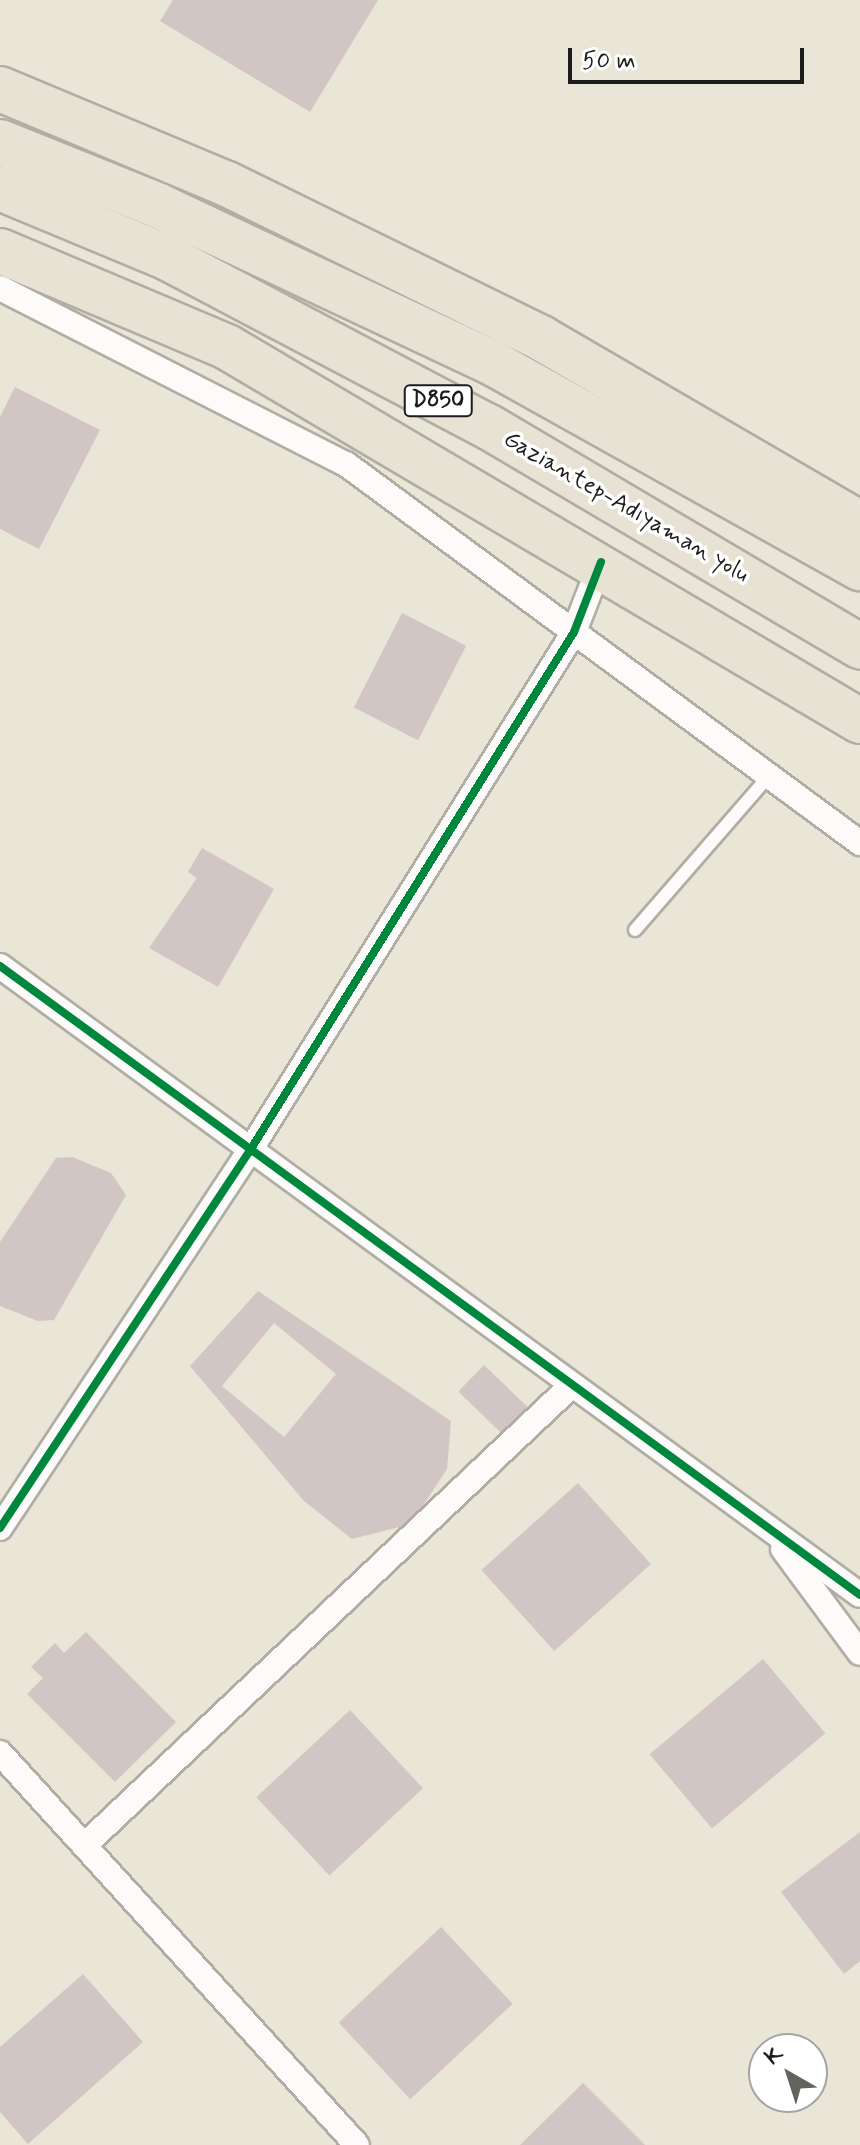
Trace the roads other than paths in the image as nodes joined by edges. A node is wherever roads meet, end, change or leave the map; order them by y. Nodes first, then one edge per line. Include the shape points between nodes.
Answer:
1 (0, 89) edge
2 (0, 142) edge
3 (0, 188) edge
4 (0, 251) edge
5 (0, 288) edge
6 (858, 519) edge
7 (601, 562) junction
8 (860, 568) edge
9 (574, 632) junction
10 (860, 646) edge
11 (860, 721) edge
12 (769, 776) junction
13 (860, 843) edge
14 (635, 930) dead end
15 (0, 966) edge
16 (249, 1152) junction
17 (571, 1386) junction
18 (0, 1528) edge
19 (769, 1529) junction
20 (860, 1595) edge
21 (860, 1653) edge
22 (0, 1753) edge
23 (87, 1843) junction
24 (357, 2145) edge

1 - 6 highway via 227,184 541,338
2 - 8 highway, D850 via 159,206 491,362
3 - 10 highway, Gaziantep-Adıyaman yolu / D850 via 168,258 489,427
4 - 7 highway via 227,347
5 - 9 street via 346,464
7 - 9 street
7 - 11 highway
9 - 12 street
9 - 16 street
12 - 13 street
12 - 14 lane
15 - 16 street
16 - 17 street
16 - 18 street
17 - 19 street
17 - 23 street
19 - 20 street
19 - 21 street
22 - 23 street
23 - 24 street

